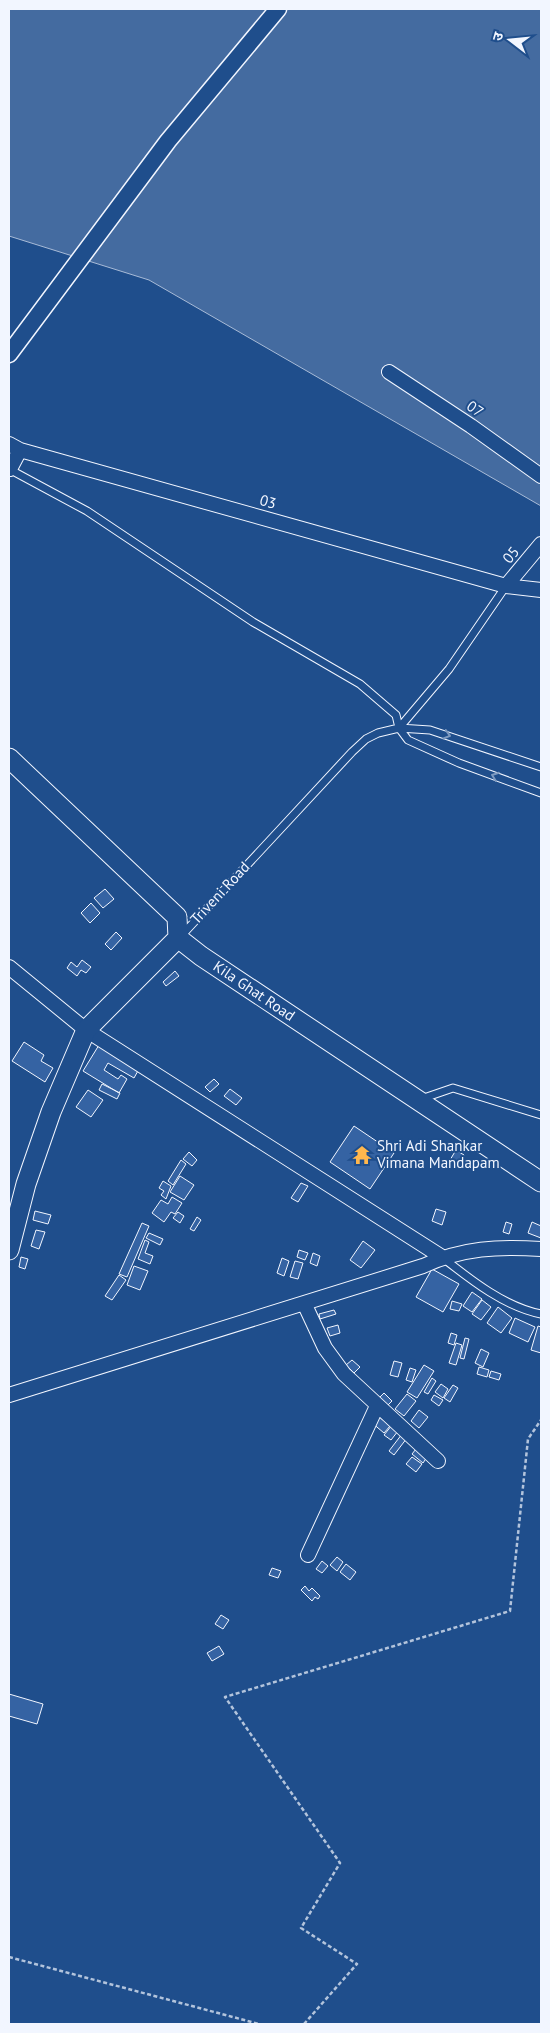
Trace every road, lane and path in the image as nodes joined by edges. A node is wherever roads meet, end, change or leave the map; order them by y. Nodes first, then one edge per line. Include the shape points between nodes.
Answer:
1 (278, 9) edge
2 (9, 354) edge
3 (389, 372) dead end
4 (14, 447) edge
5 (10, 469) edge
6 (541, 476) edge
7 (541, 544) edge
8 (506, 586) junction
9 (541, 590) edge
10 (399, 728) junction
11 (9, 758) edge
12 (541, 766) edge
13 (541, 792) edge
14 (178, 938) junction
15 (9, 967) edge
16 (86, 1030) junction
17 (418, 1100) junction
18 (541, 1115) edge
19 (541, 1182) edge
20 (10, 1239) edge
21 (541, 1249) edge
22 (442, 1257) junction
23 (304, 1303) junction
24 (541, 1314) edge
25 (9, 1396) edge
26 (377, 1406) junction
27 (541, 1420) edge
28 (438, 1461) dead end
29 (308, 1554) dead end
30 (9, 1957) edge
31 (259, 2024) edge
32 (304, 2024) edge

1 - 2 street via 168,140
3 - 6 street, 07
4 - 5 street
4 - 8 street, 03
5 - 10 lane via 87,511 253,622 360,684 396,715
7 - 8 street, 05
8 - 9 street, 03
8 - 10 lane via 449,669
10 -> 12 lane, Triveni Road via 430,730
13 -> 10 lane via 408,740
10 - 14 lane, Triveni Road via 366,739 352,752
11 - 14 main road via 177,917
14 - 16 main road, Triveni Road
14 - 17 main road, Kila Ghat Road
15 - 16 street
16 - 20 main road, Triveni Road via 51,1112
16 - 22 street
17 - 18 lane via 453,1088
17 - 19 main road, Kila Ghat Road
21 - 22 street via 476,1249
22 - 23 street via 423,1266
22 - 24 lane via 474,1282 527,1312
23 - 25 street
23 - 26 street via 325,1348 344,1374
26 - 28 street
26 - 29 street
27 - 32 path via 528,1439 510,1611 225,1697 340,1862 301,1928 357,1964
30 - 31 path

